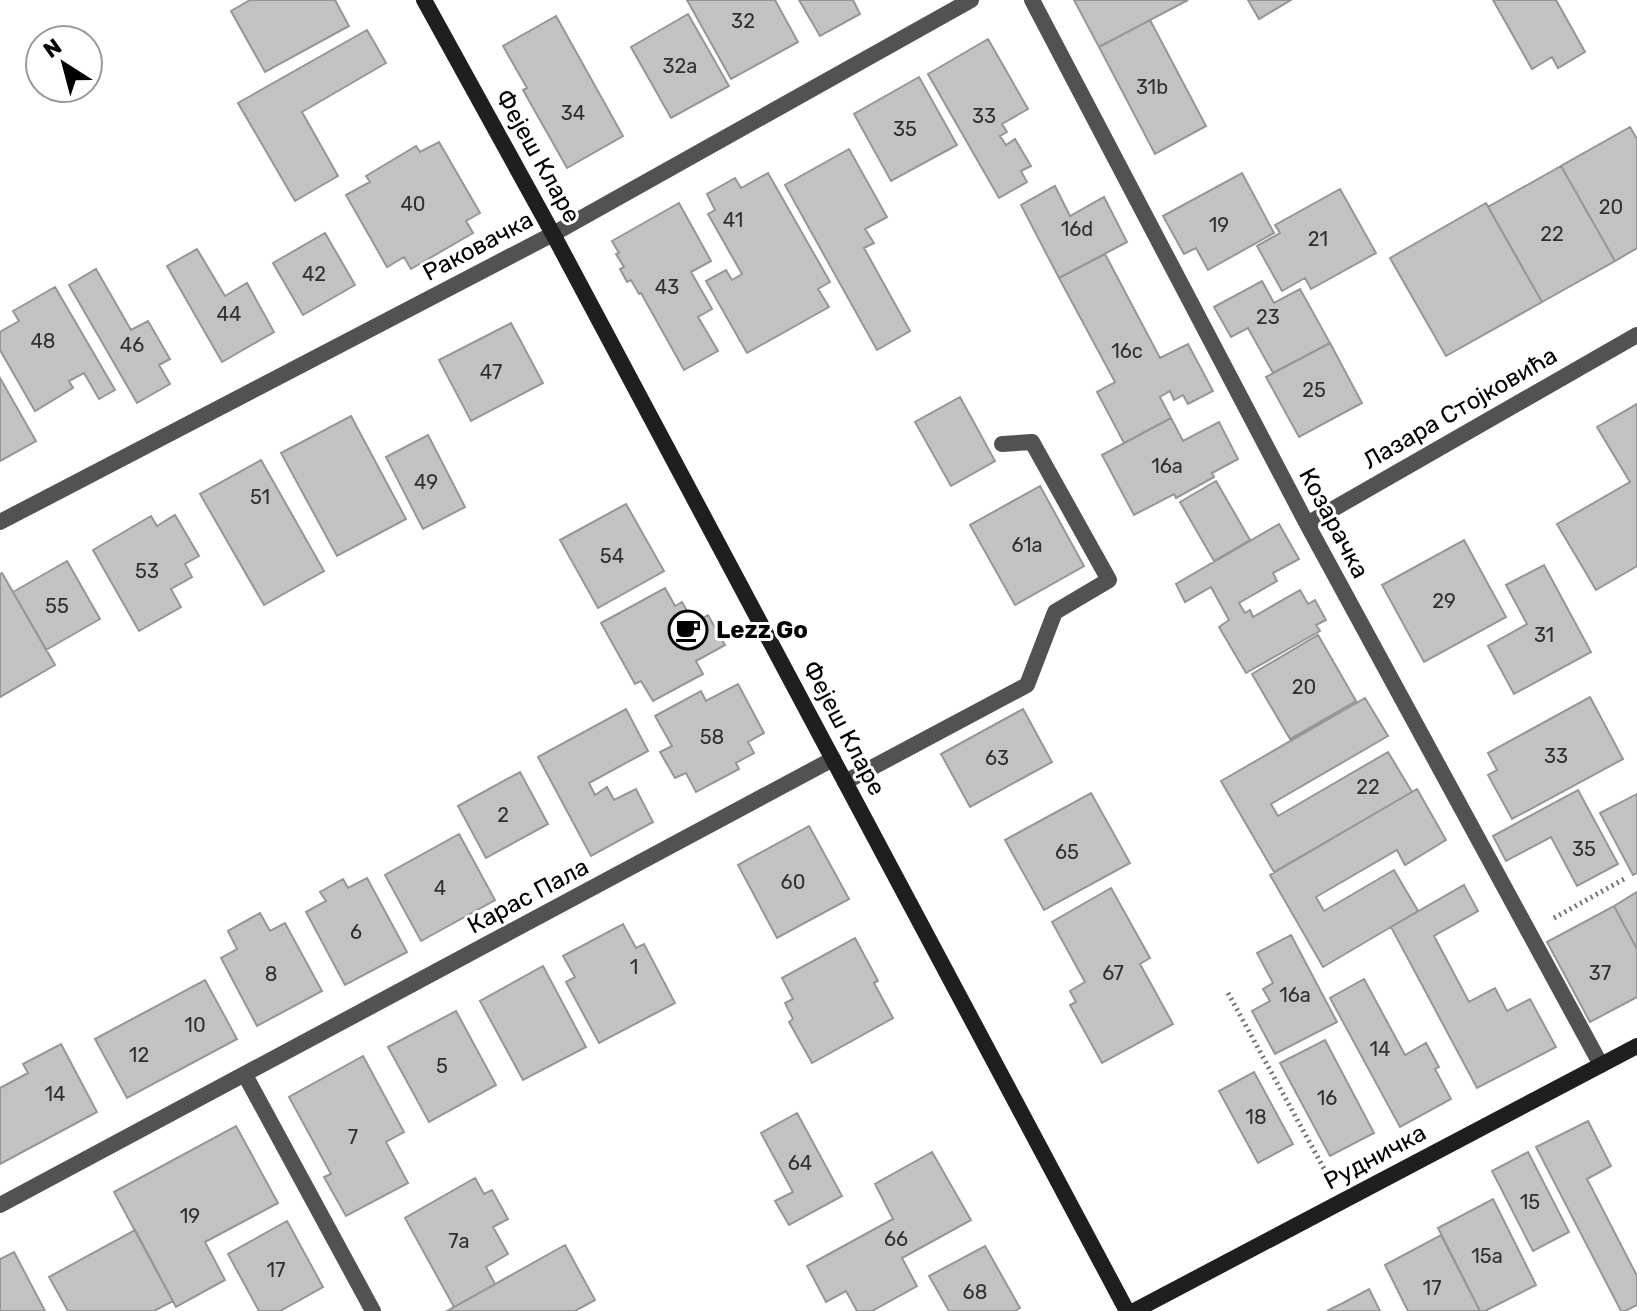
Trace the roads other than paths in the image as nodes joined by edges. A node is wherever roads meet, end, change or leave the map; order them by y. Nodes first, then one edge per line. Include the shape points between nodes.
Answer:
1 (424, 0) edge
2 (971, 0) edge
3 (1032, 0) edge
4 (553, 234) junction
5 (1637, 335) edge
6 (1002, 444) dead end
7 (0, 522) edge
8 (1307, 524) junction
9 (833, 759) junction
10 (845, 782) junction
11 (1637, 1046) edge
12 (1601, 1065) junction
13 (245, 1075) junction
14 (0, 1205) edge
15 (373, 1311) edge
16 (1127, 1311) edge
17 (1134, 1311) edge

1 - 4 street, Фејеш Кларе
2 - 4 street, Раковачка
3 - 8 street, Козарачка
4 - 7 street, Раковачка
4 - 9 street, Фејеш Кларе
5 - 8 street, Лазара Стојковића
6 - 10 street via 1032,442 1109,580 1055,612 1027,685
8 - 12 street, Козарачка
9 - 10 street, Фејеш Кларе
9 - 13 street, Карас Пала
10 - 16 street, Фејеш Кларе
11 - 12 street, Рудничка
12 - 17 street, Рудничка
13 - 14 street, Карас Пала
13 - 15 street

